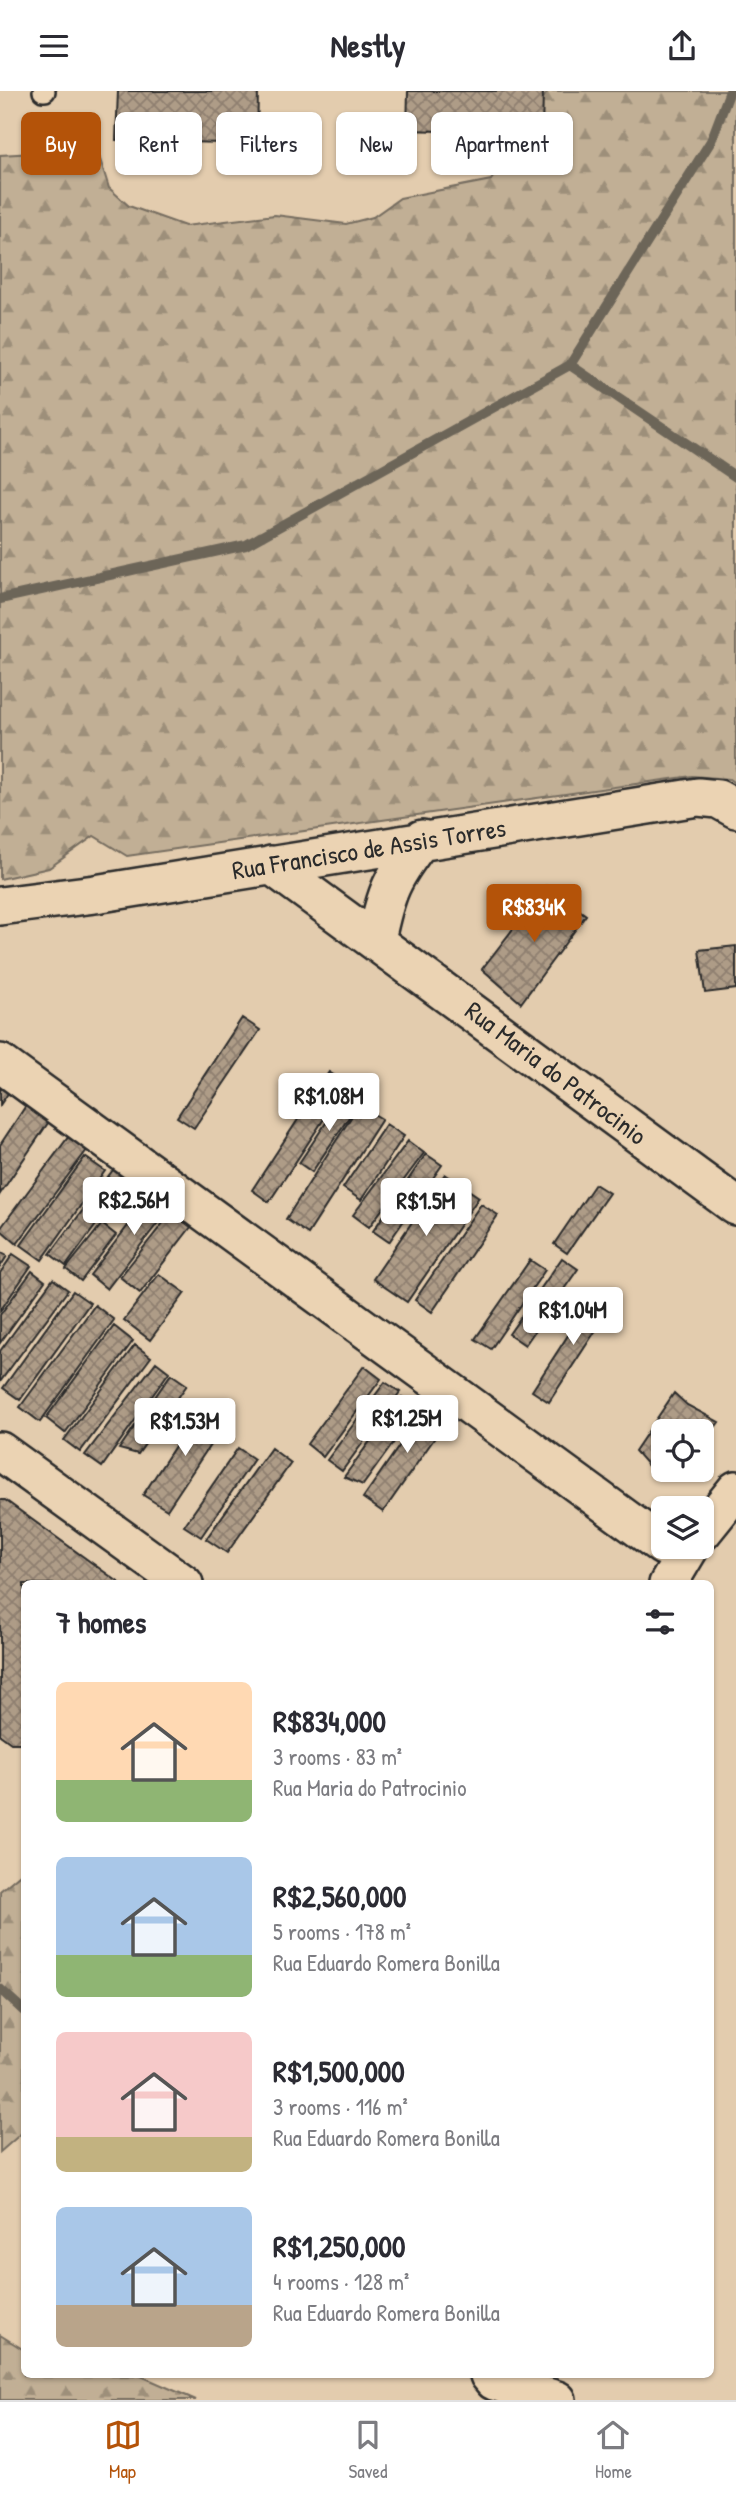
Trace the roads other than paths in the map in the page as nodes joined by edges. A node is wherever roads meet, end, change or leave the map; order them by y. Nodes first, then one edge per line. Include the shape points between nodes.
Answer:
1 (736, 809) edge
2 (422, 839) junction
3 (271, 865) junction
4 (0, 906) edge
5 (376, 940) junction
6 (0, 1063) edge
7 (736, 1206) edge
8 (0, 1451) edge
9 (736, 1490) edge
10 (714, 1514) edge
11 (651, 1533) edge
12 (178, 1580) edge
13 (492, 2378) edge
14 (557, 2400) edge

1 - 2 street, Rua Francisco de Assis Torres via 718,799 698,797
2 - 3 street, Rua Francisco de Assis Torres
2 - 5 street via 385,896
3 - 4 street, Rua Francisco de Assis Torres
3 - 5 street, Rua Maria do Patrocinio
5 - 7 street, Rua Maria do Patrocinio
6 - 11 street
8 - 12 street
9 - 10 street
13 - 14 street

